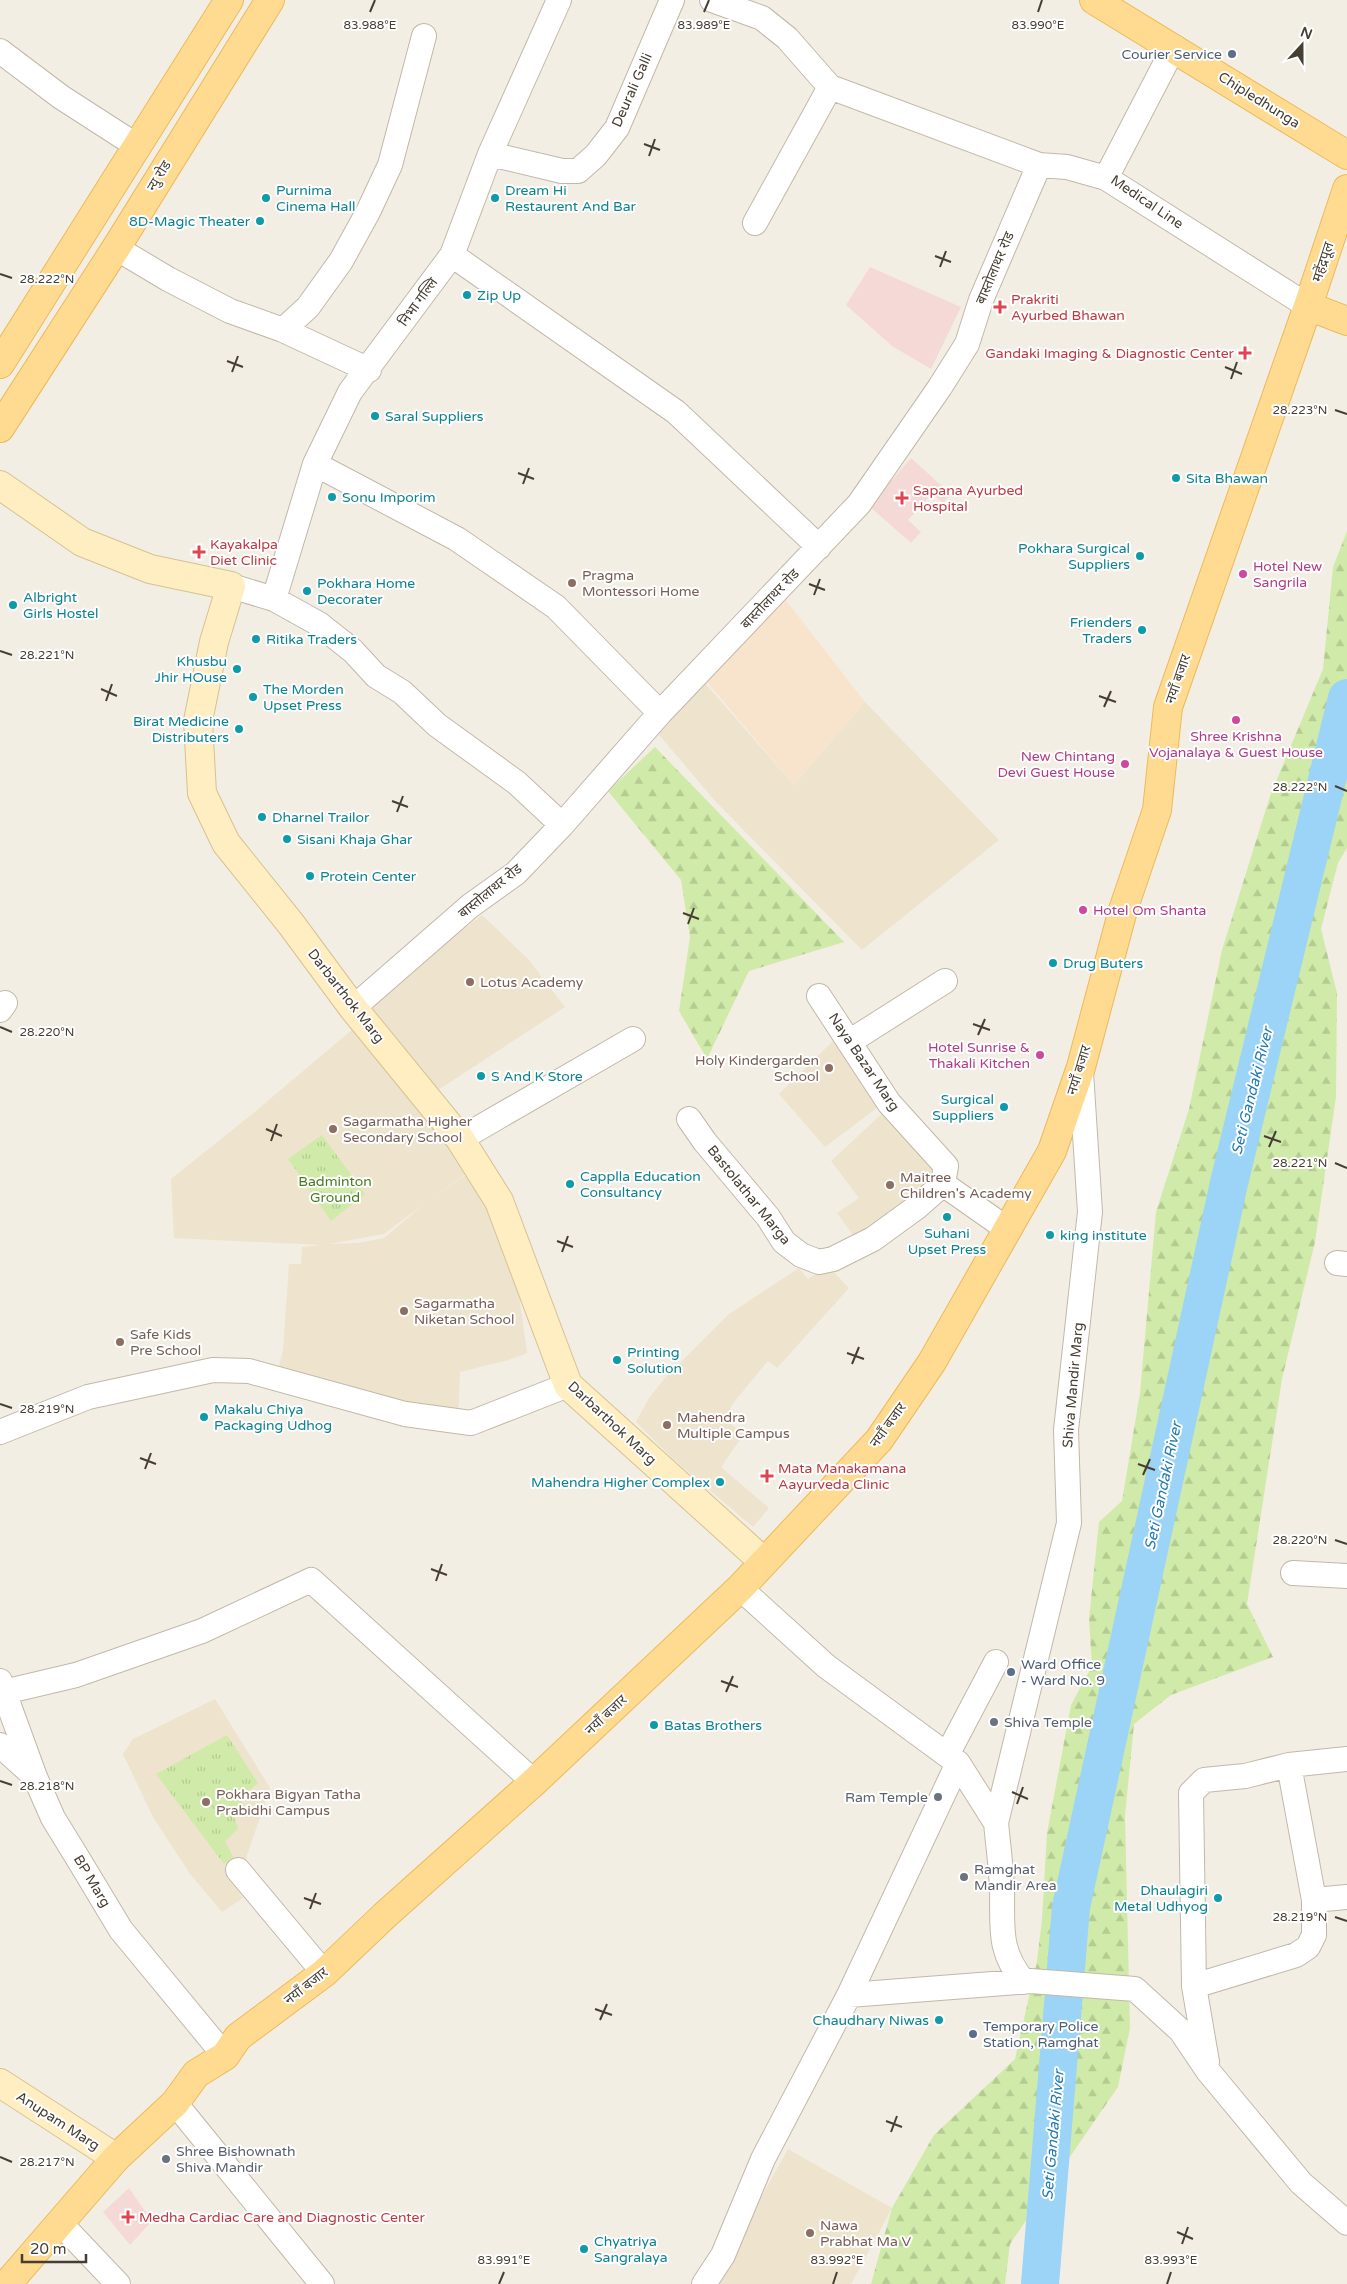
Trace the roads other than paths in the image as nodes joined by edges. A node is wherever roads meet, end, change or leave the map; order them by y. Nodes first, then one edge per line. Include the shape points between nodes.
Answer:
1 (229, 0) edge
2 (270, 0) edge
3 (559, 0) edge
4 (672, 0) edge
5 (712, 0) edge
6 (1094, 0) edge
7 (424, 36) dead end
8 (1174, 47) junction
9 (0, 51) edge
10 (830, 87) junction
11 (137, 146) junction
12 (490, 154) junction
13 (1347, 155) edge
14 (1039, 165) junction
15 (1106, 178) junction
16 (1347, 189) edge
17 (755, 222) dead end
18 (116, 248) junction
19 (452, 255) junction
20 (1308, 306) junction
21 (1347, 321) edge
22 (283, 330) junction
23 (0, 364) edge
24 (369, 370) junction
25 (0, 428) edge
26 (315, 464) junction
27 (0, 485) edge
28 (820, 547) junction
29 (231, 586) junction
30 (274, 599) junction
31 (660, 713) junction
32 (562, 825) junction
33 (945, 981) dead end
34 (819, 996) dead end
35 (353, 1008) junction
36 (632, 1040) dead end
37 (849, 1042) junction
38 (1081, 1067) junction
39 (689, 1118) dead end
40 (460, 1139) junction
41 (942, 1184) junction
42 (1007, 1229) junction
43 (568, 1385) junction
44 (0, 1432) edge
45 (764, 1562) junction
46 (1293, 1573) dead end
47 (1347, 1576) edge
48 (740, 1588) junction
49 (996, 1662) dead end
50 (2, 1686) edge
51 (0, 1745) edge
52 (952, 1759) junction
53 (1347, 1759) edge
54 (1289, 1765) junction
55 (35, 1777) junction
56 (534, 1782) junction
57 (996, 1823) junction
58 (238, 1870) dead end
59 (1347, 1897) edge
60 (1314, 1900) junction
61 (324, 1973) junction
62 (1027, 1981) junction
63 (1194, 1986) junction
64 (848, 1994) junction
65 (225, 2056) junction
66 (1208, 2071) junction
67 (0, 2084) edge
68 (175, 2103) junction
69 (116, 2158) junction
70 (1347, 2223) edge
71 (61, 2224) junction
72 (7, 2284) edge
73 (118, 2284) edge
74 (322, 2284) edge
75 (704, 2284) edge

1 - 11 main road
2 - 18 main road, न्यु रोड
3 - 12 street, निभा गल्लि
4 - 12 street, Deurali Galli via 616,128 578,171 562,171
5 - 10 street via 762,18 787,38
6 - 8 main road, Chipledhunga
7 - 22 street via 390,165 368,212 342,261 308,307
8 - 13 main road, Chipledhunga
8 - 15 street, Medical Line
9 - 11 street via 61,97
10 - 14 street
10 - 17 street
11 - 23 main road
12 - 19 street, निभा गल्लि
14 - 15 street via 1067,167
14 - 28 street, बास्तोलाथर रोड via 981,300 967,344 859,504
15 - 20 street, Medical Line
16 - 20 main road, महेंद्रपूल
18 - 22 street via 230,312
18 - 25 main road, न्यु रोड
19 - 24 street, निभा गल्लि
19 - 28 street via 676,412
20 - 21 main road
20 - 38 main road, नयाँ बजार via 1168,707 1156,810 1123,910
22 - 24 street
24 - 26 street, निभा गल्लि via 350,392
26 - 30 street, निभा गल्लि
26 - 31 street via 458,539 556,607
27 - 29 main road via 82,542 150,569
28 - 31 street, बास्तोलाथर रोड
29 - 30 street
29 - 35 main road, Darbarthok Marg via 214,642 198,721 202,793 226,844
30 - 32 street via 319,624 353,651 376,676 402,692 437,725 517,783
31 - 32 street, बास्तोलाथर रोड
32 - 35 street, बास्तोलाथर रोड via 516,873 470,906
33 - 37 street
34 - 37 street, Naya Bazar Marg
35 - 40 main road, Darbarthok Marg
36 - 40 street
37 - 41 street, Naya Bazar Marg via 889,1103 946,1166
38 - 42 main road, नयाँ बजार via 1052,1151
38 - 57 street, Shiva Mandir Marg via 1090,1212 1066,1430 1070,1523
39 - 41 street, Bastolathar Marga via 768,1217 784,1242 801,1255 819,1262 859,1248 917,1207
40 - 43 main road, Darbarthok Marg via 499,1202
41 - 42 street
42 - 45 main road, नयाँ बजार via 932,1362 879,1440
43 - 44 street via 471,1423 405,1414 249,1371 212,1370 88,1397
43 - 45 main road, Darbarthok Marg
45 - 48 main road, नयाँ बजार
46 - 47 street
48 - 52 street via 826,1666
48 - 56 main road, नयाँ बजार
49 - 52 street
50 - 55 street, BP Marg
50 - 56 street via 76,1675 202,1631 311,1580
51 - 55 street
52 - 57 street
52 - 64 street
53 - 54 street
54 - 60 street
54 - 63 street via 1245,1776 1204,1780 1191,1793
55 - 65 street, BP Marg via 54,1818 121,1930
56 - 61 main road, नयाँ बजार
57 - 62 street via 1002,1886 1002,1938 1012,1967
58 - 61 street
59 - 60 street
60 - 63 street via 1314,1935 1308,1946 1296,1955
61 - 65 main road, नयाँ बजार via 238,2037
62 - 64 street
62 - 66 street via 1135,1989 1181,2031
63 - 66 street
64 - 75 street via 763,2159 723,2255
65 - 68 main road, नयाँ बजार via 196,2074
66 - 70 street via 1301,2183
67 - 69 main road, Anupam Marg
68 - 69 main road, नयाँ बजार
68 - 74 street
69 - 71 main road, नयाँ बजार
71 - 72 main road, नयाँ बजार
71 - 73 street

